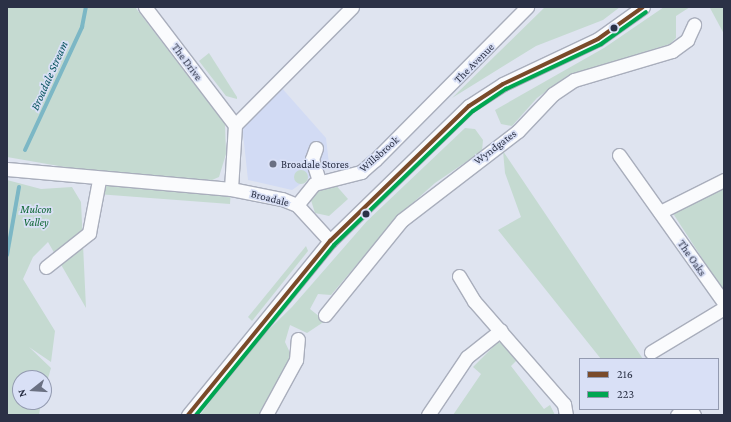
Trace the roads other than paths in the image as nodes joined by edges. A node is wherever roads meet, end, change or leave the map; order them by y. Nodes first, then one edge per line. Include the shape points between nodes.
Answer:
1 (145, 7) edge
2 (352, 7) edge
3 (527, 7) edge
4 (643, 7) edge
5 (694, 25) dead end
6 (419, 117) joint
7 (232, 121) junction
8 (316, 148) dead end
9 (619, 155) dead end
10 (7, 169) edge
11 (99, 180) junction
12 (724, 180) edge
13 (319, 182) junction
14 (224, 189) junction
15 (297, 205) junction
16 (660, 212) junction
17 (330, 241) junction
18 (46, 267) dead end
19 (459, 276) dead end
20 (724, 304) edge
21 (724, 308) edge
22 (325, 315) dead end
23 (501, 330) junction
24 (298, 339) dead end
25 (651, 352) dead end
26 (190, 415) edge
27 (266, 415) edge
28 (428, 415) edge
29 (566, 415) edge

1 - 7 street, The Drive
2 - 7 street
3 - 6 street, The Avenue
4 - 17 street via 598,39 502,84 469,106
5 - 22 street, Wyndgates via 687,40 672,51 596,72 574,80 553,94 518,130 402,220
6 - 13 street, Willsbrook via 361,172
7 - 14 street
8 - 13 street via 312,159
9 - 16 street, The Oaks
10 - 11 street, Broadale
11 - 14 street, Broadale
11 - 18 street via 89,233
12 - 16 street
13 - 15 street
14 - 15 street, Broadale
15 - 17 street, Broadale
16 - 20 street, The Oaks
17 - 26 street
19 - 23 street via 474,301
21 - 25 street
23 - 28 street via 467,357
23 - 29 street via 564,404
24 - 27 street via 296,360

